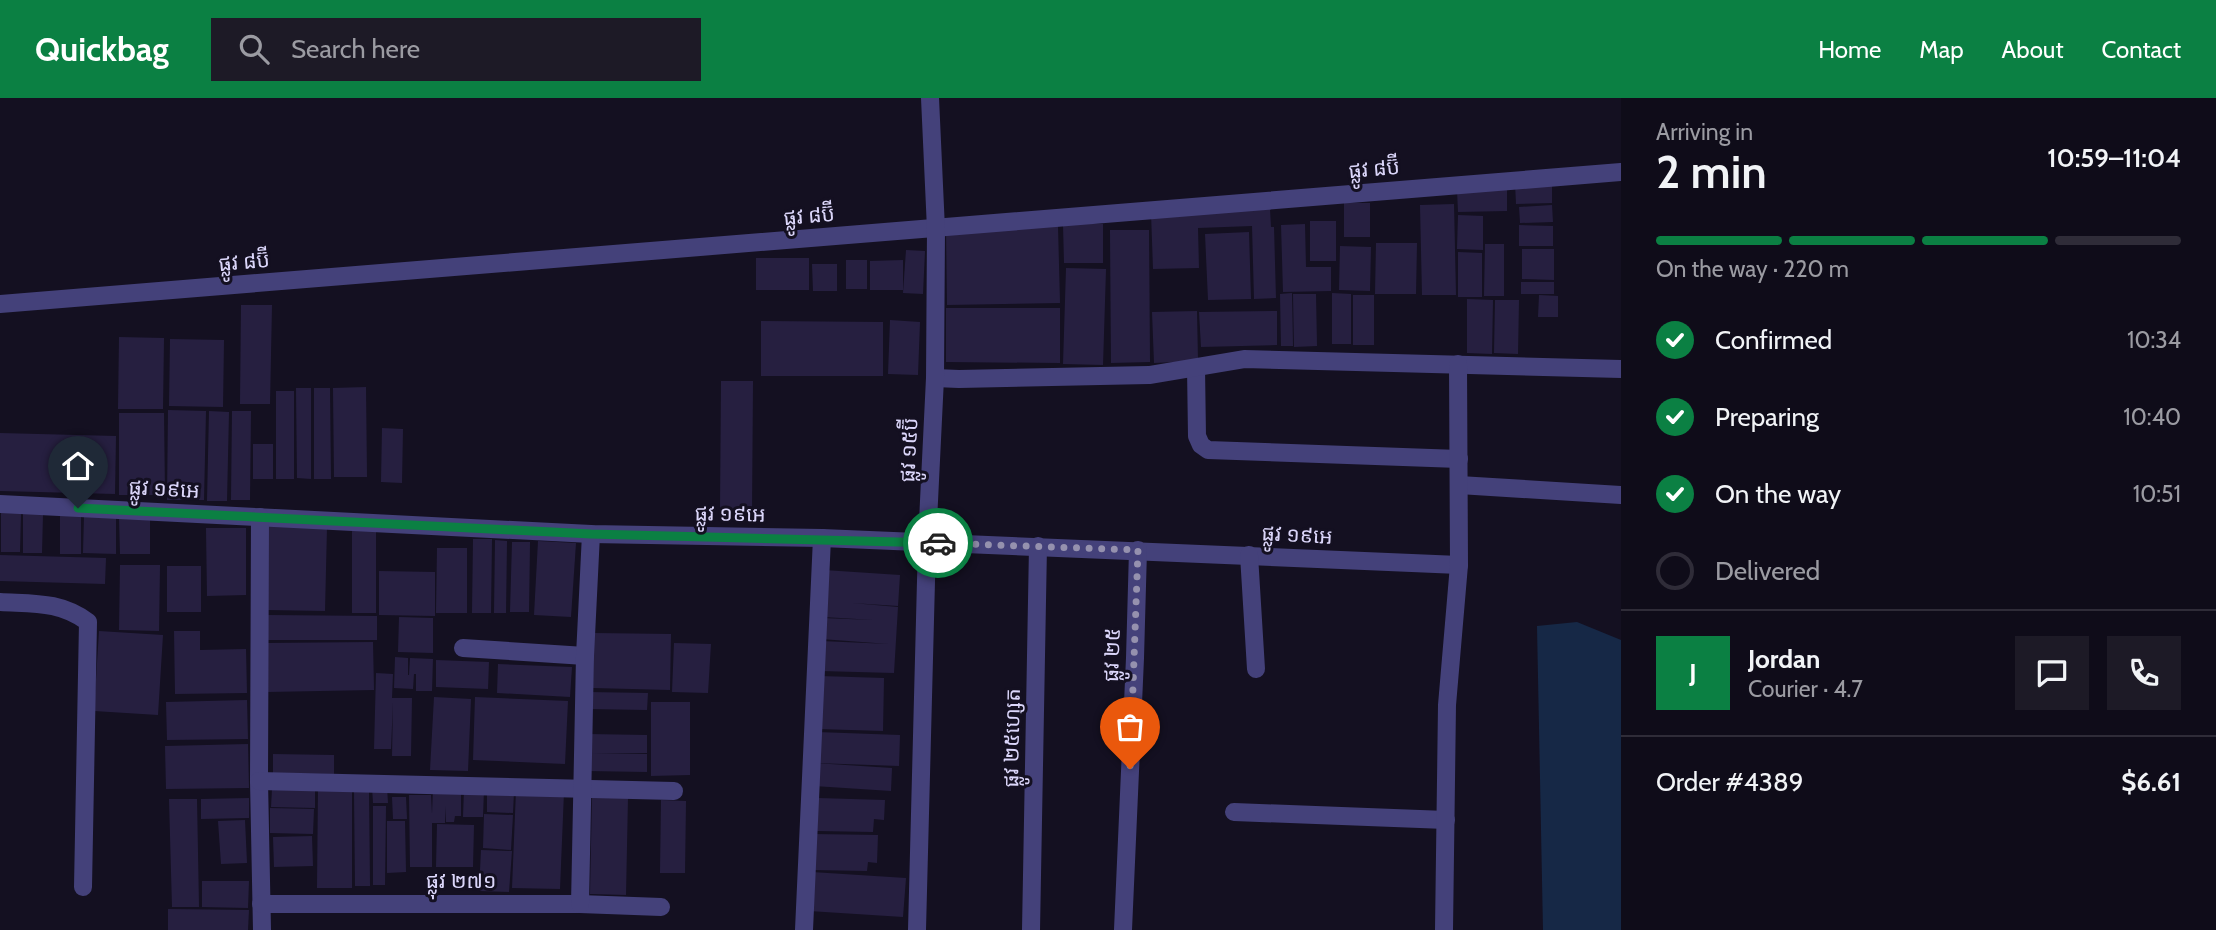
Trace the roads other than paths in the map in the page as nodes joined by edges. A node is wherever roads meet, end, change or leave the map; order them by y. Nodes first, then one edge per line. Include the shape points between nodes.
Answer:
1 (930, 98) edge
2 (1621, 172) edge
3 (936, 229) junction
4 (0, 304) edge
5 (1458, 364) junction
6 (1196, 368) junction
7 (1621, 369) edge
8 (935, 377) junction
9 (1459, 459) junction
10 (1459, 485) junction
11 (1621, 495) edge
12 (0, 504) edge
13 (260, 517) junction
14 (591, 534) junction
15 (822, 538) junction
16 (927, 542) junction
17 (1038, 546) junction
18 (1138, 550) junction
19 (1249, 555) junction
20 (1459, 565) junction
21 (0, 602) edge
22 (463, 648) dead end
23 (585, 656) junction
24 (1256, 669) dead end
25 (259, 781) junction
26 (583, 789) junction
27 (674, 792) dead end
28 (1234, 812) dead end
29 (1446, 820) junction
30 (83, 887) dead end
31 (261, 904) junction
32 (580, 904) junction
33 (661, 907) dead end
34 (262, 930) edge
35 (804, 930) edge
36 (918, 930) edge
37 (1031, 930) edge
38 (1123, 930) edge
39 (1444, 930) edge

1 - 3 street, ផ្លូវ ១៥ប៊ី
2 - 3 street, ផ្លូវ ៨ប៊ី
3 - 4 street, ផ្លូវ ៨ប៊ី
3 - 8 street, ផ្លូវ ១៥ប៊ី
5 - 6 street via 1244,359
5 - 7 street
5 - 9 street
6 - 8 street via 1149,375
6 - 9 street via 1197,436 1208,450
8 - 16 street, ផ្លូវ ១៥ប៊ី
9 - 10 street
10 - 11 street
10 - 20 street
12 - 13 street, ផ្លូវ ១៩អេ
13 - 14 street, ផ្លូវ ១៩អេ
13 - 25 street
14 - 15 street, ផ្លូវ ១៩អេ
14 - 23 street
15 - 16 street, ផ្លូវ ១៩អេ
15 - 35 street
16 - 17 street, ផ្លូវ ១៩អេ
16 - 36 street, ផ្លូវ ១៥ប៊ី
17 - 18 street, ផ្លូវ ១៩អេ
17 - 37 street, ផ្លូវ ២៥ហ្សេត
18 - 19 street, ផ្លូវ ១៩អេ
18 - 38 street, ផ្លូវ ២៥
19 - 20 street, ផ្លូវ ១៩អេ
19 - 24 street
20 - 29 street via 1447,705
21 - 30 street via 53,605 88,622
22 - 23 street
23 - 26 street
25 - 26 street
25 - 31 street
26 - 27 street
26 - 32 street
28 - 29 street
29 - 39 street
31 - 32 street, ផ្លុវ ២៧១
31 - 34 street
32 - 33 street, ផ្លុវ ២៧១

